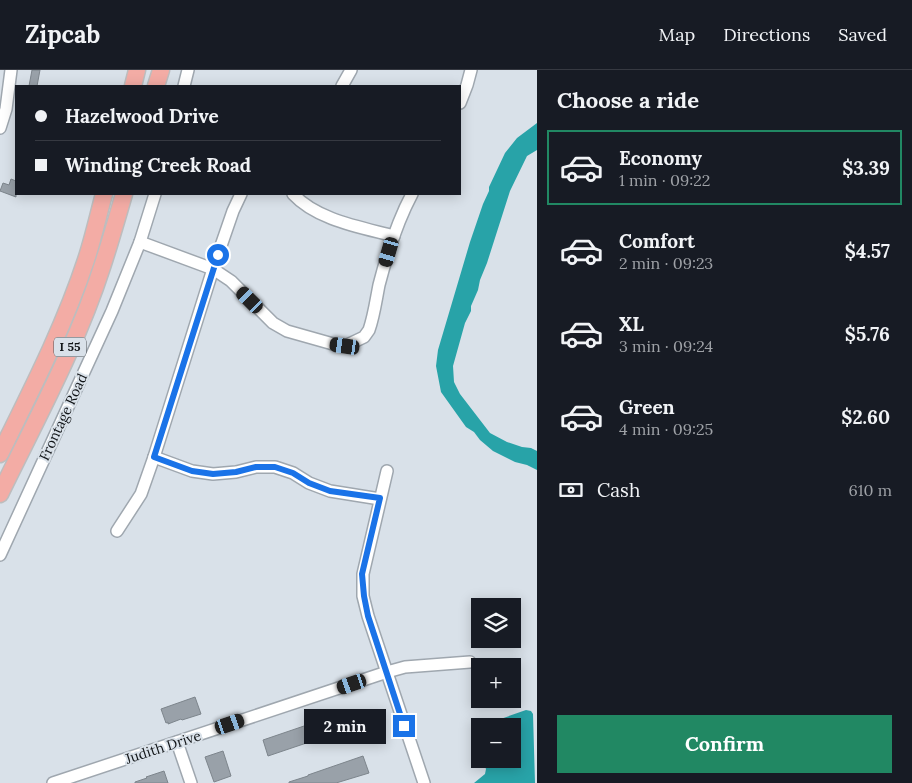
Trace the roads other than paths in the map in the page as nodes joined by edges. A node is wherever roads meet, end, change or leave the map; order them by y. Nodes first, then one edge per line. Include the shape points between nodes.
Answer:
1 (11, 70) edge
2 (137, 70) edge
3 (161, 70) edge
4 (188, 70) edge
5 (351, 70) edge
6 (471, 70) edge
7 (133, 85) edge
8 (156, 85) edge
9 (184, 85) edge
10 (343, 85) edge
11 (461, 100) edge
12 (0, 128) edge
13 (104, 195) edge
14 (124, 195) edge
15 (155, 195) edge
16 (241, 195) edge
17 (294, 195) edge
18 (411, 195) edge
19 (394, 236) junction
20 (140, 242) junction
21 (213, 269) junction
22 (0, 454) edge
23 (154, 457) junction
24 (387, 471) dead end
25 (0, 494) edge
26 (380, 498) junction
27 (117, 532) dead end
28 (0, 554) edge
29 (470, 662) dead end
30 (387, 672) junction
31 (177, 742) junction
32 (423, 781) edge
33 (53, 783) edge
34 (191, 783) edge
35 (410, 783) edge

1 - 12 street
2 - 7 highway
3 - 8 highway
4 - 9 street
5 - 10 street
6 - 11 street
13 - 22 highway, I 55 via 86,261 65,314
14 - 25 highway, I 55 via 102,268 82,320
15 - 20 street, Frontage Road
16 - 21 street
17 - 19 street via 328,217
18 - 19 street
19 - 21 street via 369,330 364,337 345,346 288,331 273,323 231,281
20 - 21 street
20 - 28 street, Frontage Road via 112,311
21 - 23 street
23 - 26 street via 192,471 213,474 275,467 330,491
23 - 27 street via 141,494
24 - 26 street
26 - 30 street via 362,574 368,616
29 - 30 street, Judith Drive via 405,667
30 - 31 street, Judith Drive
30 - 32 street
31 - 33 street, Judith Drive
31 - 34 street
32 - 35 street

